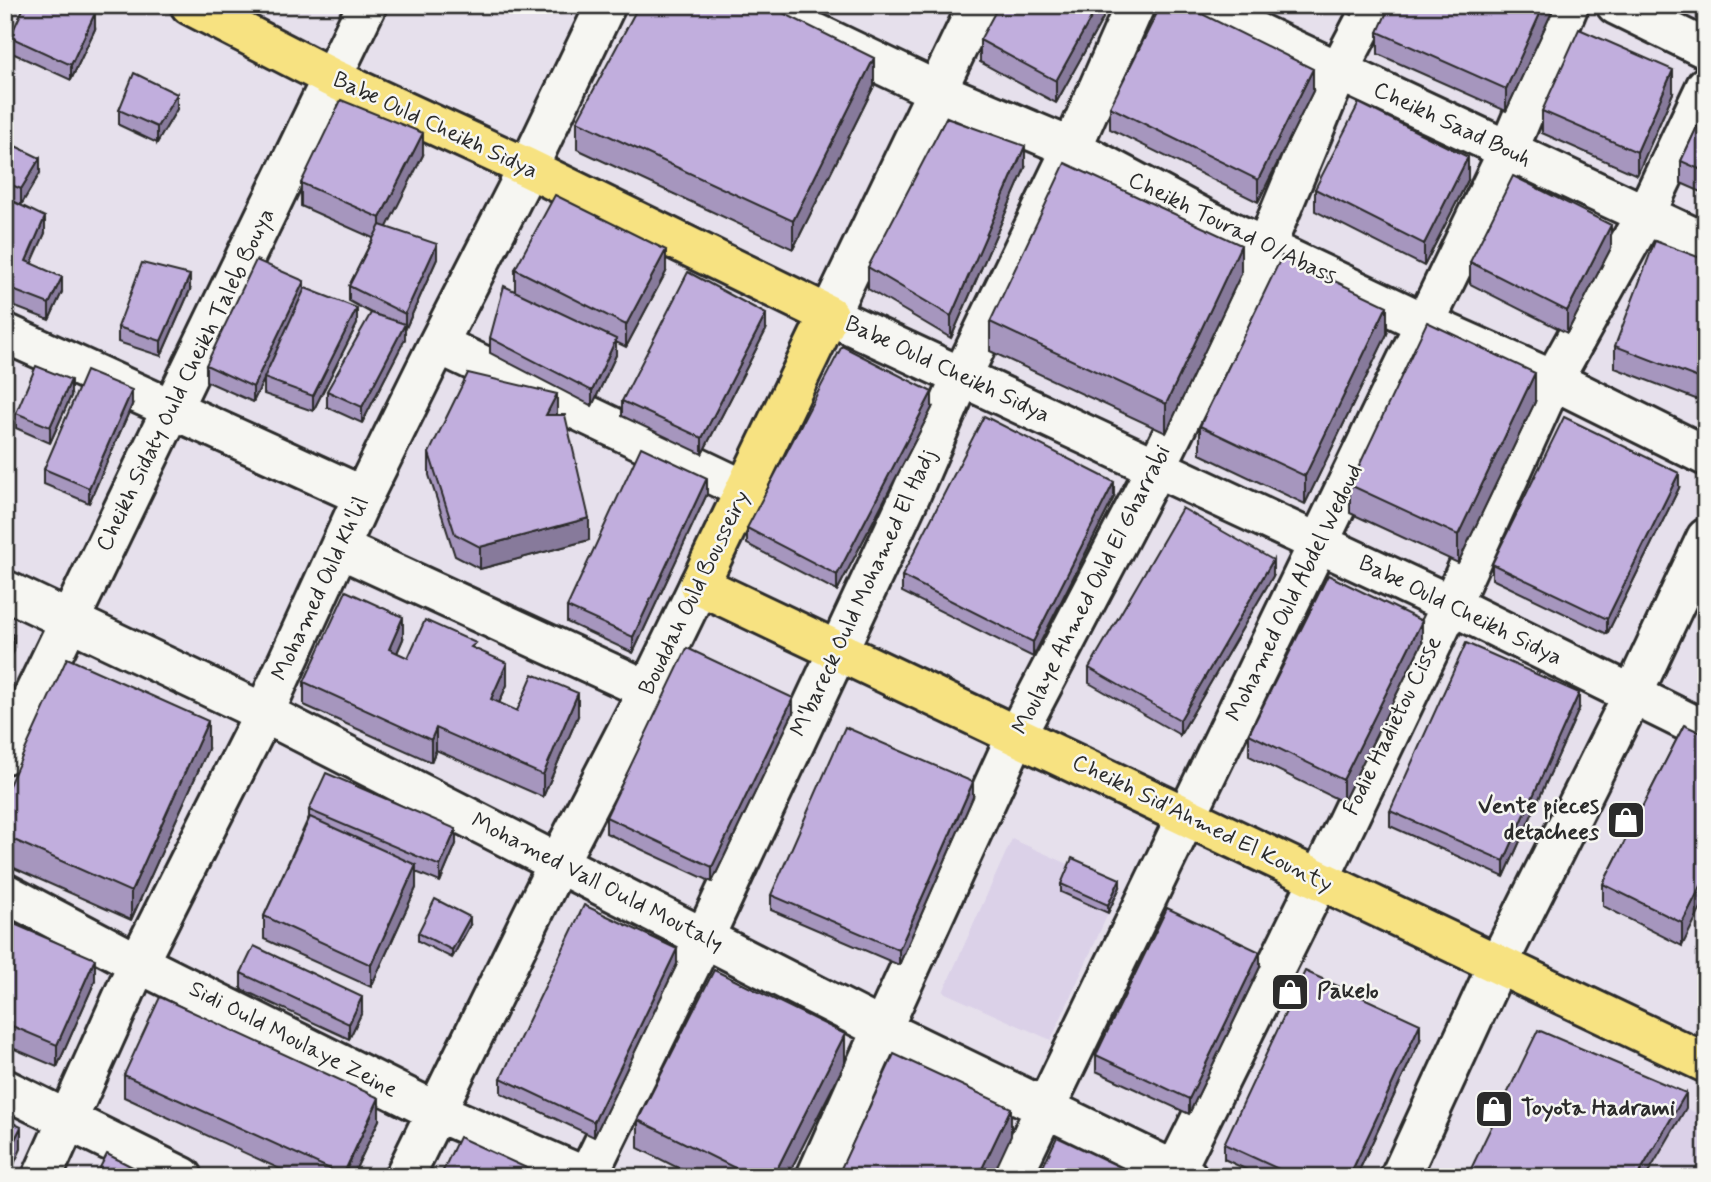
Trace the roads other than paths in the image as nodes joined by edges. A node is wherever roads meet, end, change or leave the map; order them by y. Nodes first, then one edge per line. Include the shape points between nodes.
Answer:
1 (190, 5) edge
2 (367, 5) edge
3 (606, 5) edge
4 (757, 5) edge
5 (978, 5) edge
6 (1135, 5) edge
7 (1198, 5) edge
8 (1373, 5) edge
9 (1569, 5) edge
10 (1616, 5) edge
11 (1706, 48) edge
12 (1338, 72) junction
13 (332, 78) junction
14 (1706, 86) edge
15 (937, 91) junction
16 (1072, 148) junction
17 (1508, 151) junction
18 (528, 168) junction
19 (1644, 215) junction
20 (1706, 243) edge
21 (1266, 246) junction
22 (829, 315) junction
23 (1425, 323) junction
24 (5, 333) edge
25 (438, 344) junction
26 (961, 378) junction
27 (1553, 380) junction
28 (172, 408) junction
29 (1706, 456) edge
30 (1157, 466) junction
31 (745, 490) junction
32 (363, 496) junction
33 (1706, 538) edge
34 (1319, 543) junction
35 (341, 549) junction
36 (699, 585) junction
37 (5, 590) edge
38 (1451, 605) junction
39 (69, 621) junction
40 (837, 650) junction
41 (648, 690) junction
42 (1632, 696) junction
43 (264, 713) junction
44 (1706, 731) edge
45 (1017, 734) junction
46 (5, 754) edge
47 (1187, 817) junction
48 (558, 863) junction
49 (1319, 880) junction
50 (5, 893) edge
51 (704, 938) junction
52 (138, 963) junction
53 (1498, 964) junction
54 (881, 1029) junction
55 (1706, 1063) edge
56 (5, 1089) edge
57 (1046, 1108) junction
58 (435, 1111) junction
59 (68, 1120) junction
60 (1178, 1175) edge
61 (42, 1177) edge
62 (183, 1177) edge
63 (404, 1177) edge
64 (586, 1177) edge
65 (816, 1177) edge
66 (1012, 1177) edge
67 (1400, 1177) edge

1 - 13 main road, Babe Ould Cheikh Sidya
2 - 13 street, Cheikh Sidaty Ould Cheikh Taleb Bouya
3 - 18 street, Mohamed Ould Kh'lil
4 - 15 street, Cheikh Tourad O/Abass
5 - 15 street, Bouddah Ould Bousseiry
6 - 16 street, M'bareck Ould Mohamed El Hadj
7 - 12 street, Cheikh Saad Bouh
8 - 12 street, Moulaye Ahmed Ould El Gharrabi
9 - 17 street, Mohamed Ould Abdel Wedoud
10 - 11 street
12 - 17 street, Cheikh Saad Bouh
12 - 21 street, Moulaye Ahmed Ould El Gharrabi
13 - 18 main road, Babe Ould Cheikh Sidya
13 - 28 street, Cheikh Sidaty Ould Cheikh Taleb Bouya
14 - 19 street, Fodie Hadietou Cisse
15 - 16 street, Cheikh Tourad O/Abass
15 - 22 street, Bouddah Ould Bousseiry
16 - 21 street, Cheikh Tourad O/Abass
16 - 26 street, M'bareck Ould Mohamed El Hadj
17 - 19 street, Cheikh Saad Bouh
17 - 23 street, Mohamed Ould Abdel Wedoud
18 - 22 main road, Babe Ould Cheikh Sidya
18 - 25 street, Mohamed Ould Kh'lil
19 - 20 street, Cheikh Saad Bouh
19 - 27 street, Fodie Hadietou Cisse
21 - 23 street, Cheikh Tourad O/Abass
21 - 30 street, Moulaye Ahmed Ould El Gharrabi
22 - 26 street, Babe Ould Cheikh Sidya
22 - 31 main road, Bouddah Ould Bousseiry
23 - 27 street, Cheikh Tourad O/Abass
23 - 34 street, Mohamed Ould Abdel Wedoud
24 - 28 street
25 - 31 street
25 - 32 street, Mohamed Ould Kh'lil
26 - 30 street, Babe Ould Cheikh Sidya
26 - 40 street, M'bareck Ould Mohamed El Hadj
27 - 29 street, Cheikh Tourad O/Abass
27 - 38 street, Fodie Hadietou Cisse
28 - 32 street
28 - 39 street, Cheikh Sidaty Ould Cheikh Taleb Bouya
30 - 34 street, Babe Ould Cheikh Sidya
30 - 45 street, Moulaye Ahmed Ould El Gharrabi
31 - 36 main road, Bouddah Ould Bousseiry
32 - 35 street, Mohamed Ould Kh'lil
33 - 42 street
34 - 38 street, Babe Ould Cheikh Sidya
34 - 47 street, Mohamed Ould Abdel Wedoud
35 - 41 street
35 - 43 street, Mohamed Ould Kh'lil
36 - 40 main road, Cheikh Sid'Ahmed El Kounty
36 - 41 street, Bouddah Ould Bousseiry
37 - 39 street, Mohamed Vall Ould Moutaly
38 - 42 street, Babe Ould Cheikh Sidya
38 - 49 street, Fodie Hadietou Cisse
39 - 43 street, Mohamed Vall Ould Moutaly
39 - 46 street, Cheikh Sidaty Ould Cheikh Taleb Bouya
40 - 45 main road, Cheikh Sid'Ahmed El Kounty
40 - 51 street, M'bareck Ould Mohamed El Hadj
41 - 48 street, Bouddah Ould Bousseiry
42 - 44 street, Babe Ould Cheikh Sidya
42 - 53 street
43 - 48 street, Mohamed Vall Ould Moutaly
43 - 52 street, Mohamed Ould Kh'lil
45 - 47 main road, Cheikh Sid'Ahmed El Kounty
45 - 54 street, Moulaye Ahmed Ould El Gharrabi
47 - 49 main road, Cheikh Sid'Ahmed El Kounty
47 - 57 street, Mohamed Ould Abdel Wedoud
48 - 51 street, Mohamed Vall Ould Moutaly
48 - 58 street, Bouddah Ould Bousseiry
49 - 53 main road, Cheikh Sid'Ahmed El Kounty
49 - 60 street, Fodie Hadietou Cisse
50 - 52 street, Sidi Ould Moulaye Zeine
51 - 54 street, Mohamed Vall Ould Moutaly
51 - 64 street, M'bareck Ould Mohamed El Hadj
52 - 58 street, Sidi Ould Moulaye Zeine
52 - 59 street, Mohamed Ould Kh'lil
53 - 55 main road, Cheikh Sid'Ahmed El Kounty
53 - 67 street
54 - 57 street, Mohamed Vall Ould Moutaly
54 - 65 street, Moulaye Ahmed Ould El Gharrabi
56 - 59 street
57 - 60 street, Mohamed Vall Ould Moutaly
57 - 66 street, Mohamed Ould Abdel Wedoud
58 - 63 street, Bouddah Ould Bousseiry
58 - 64 street, Sidi Ould Moulaye Zeine
59 - 61 street, Mohamed Ould Kh'lil
59 - 62 street

